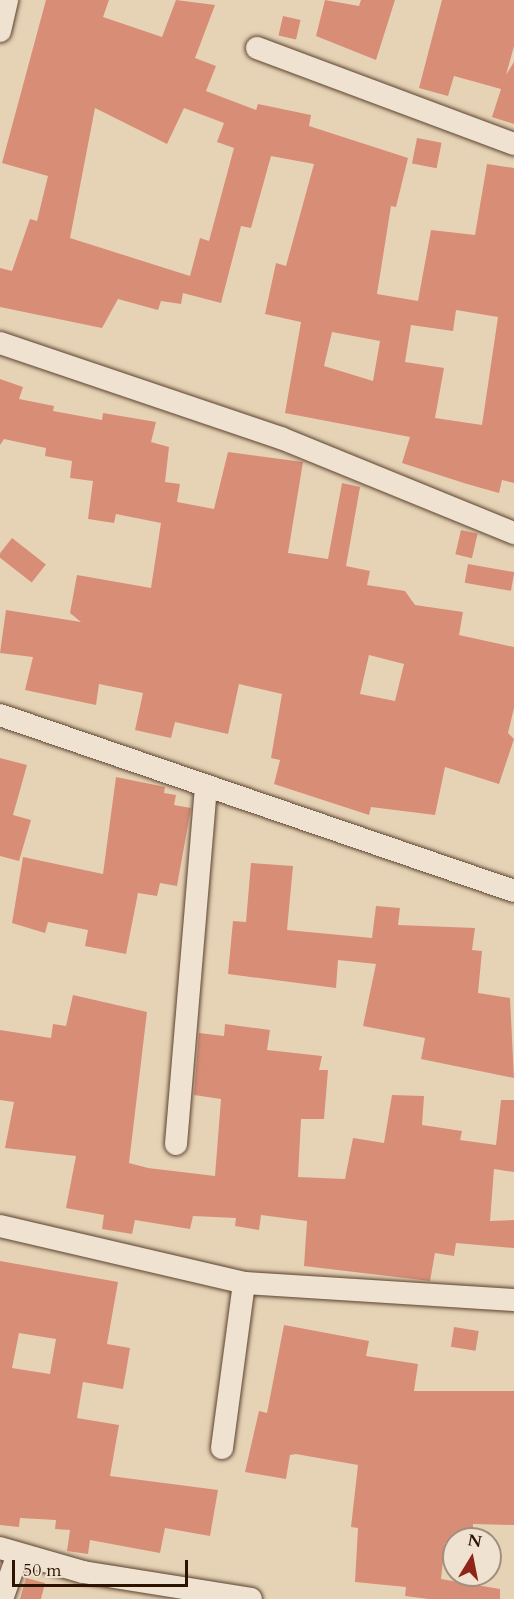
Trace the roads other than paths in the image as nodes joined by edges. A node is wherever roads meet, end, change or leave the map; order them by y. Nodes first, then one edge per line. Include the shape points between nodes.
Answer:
1 (7, 0) edge
2 (0, 31) edge
3 (257, 48) dead end
4 (514, 144) edge
5 (0, 343) edge
6 (514, 533) edge
7 (0, 715) edge
8 (206, 789) junction
9 (514, 891) edge
10 (176, 1143) dead end
11 (0, 1226) edge
12 (244, 1283) junction
13 (514, 1300) edge
14 (222, 1448) dead end
15 (9, 1551) edge
16 (2, 1599) edge
17 (251, 1599) edge

1 - 2 street
3 - 4 street
5 - 6 street via 281,438
7 - 8 street
8 - 9 street
8 - 10 street
11 - 12 street
12 - 13 street
12 - 14 street
15 - 16 street
15 - 17 street via 83,1572

